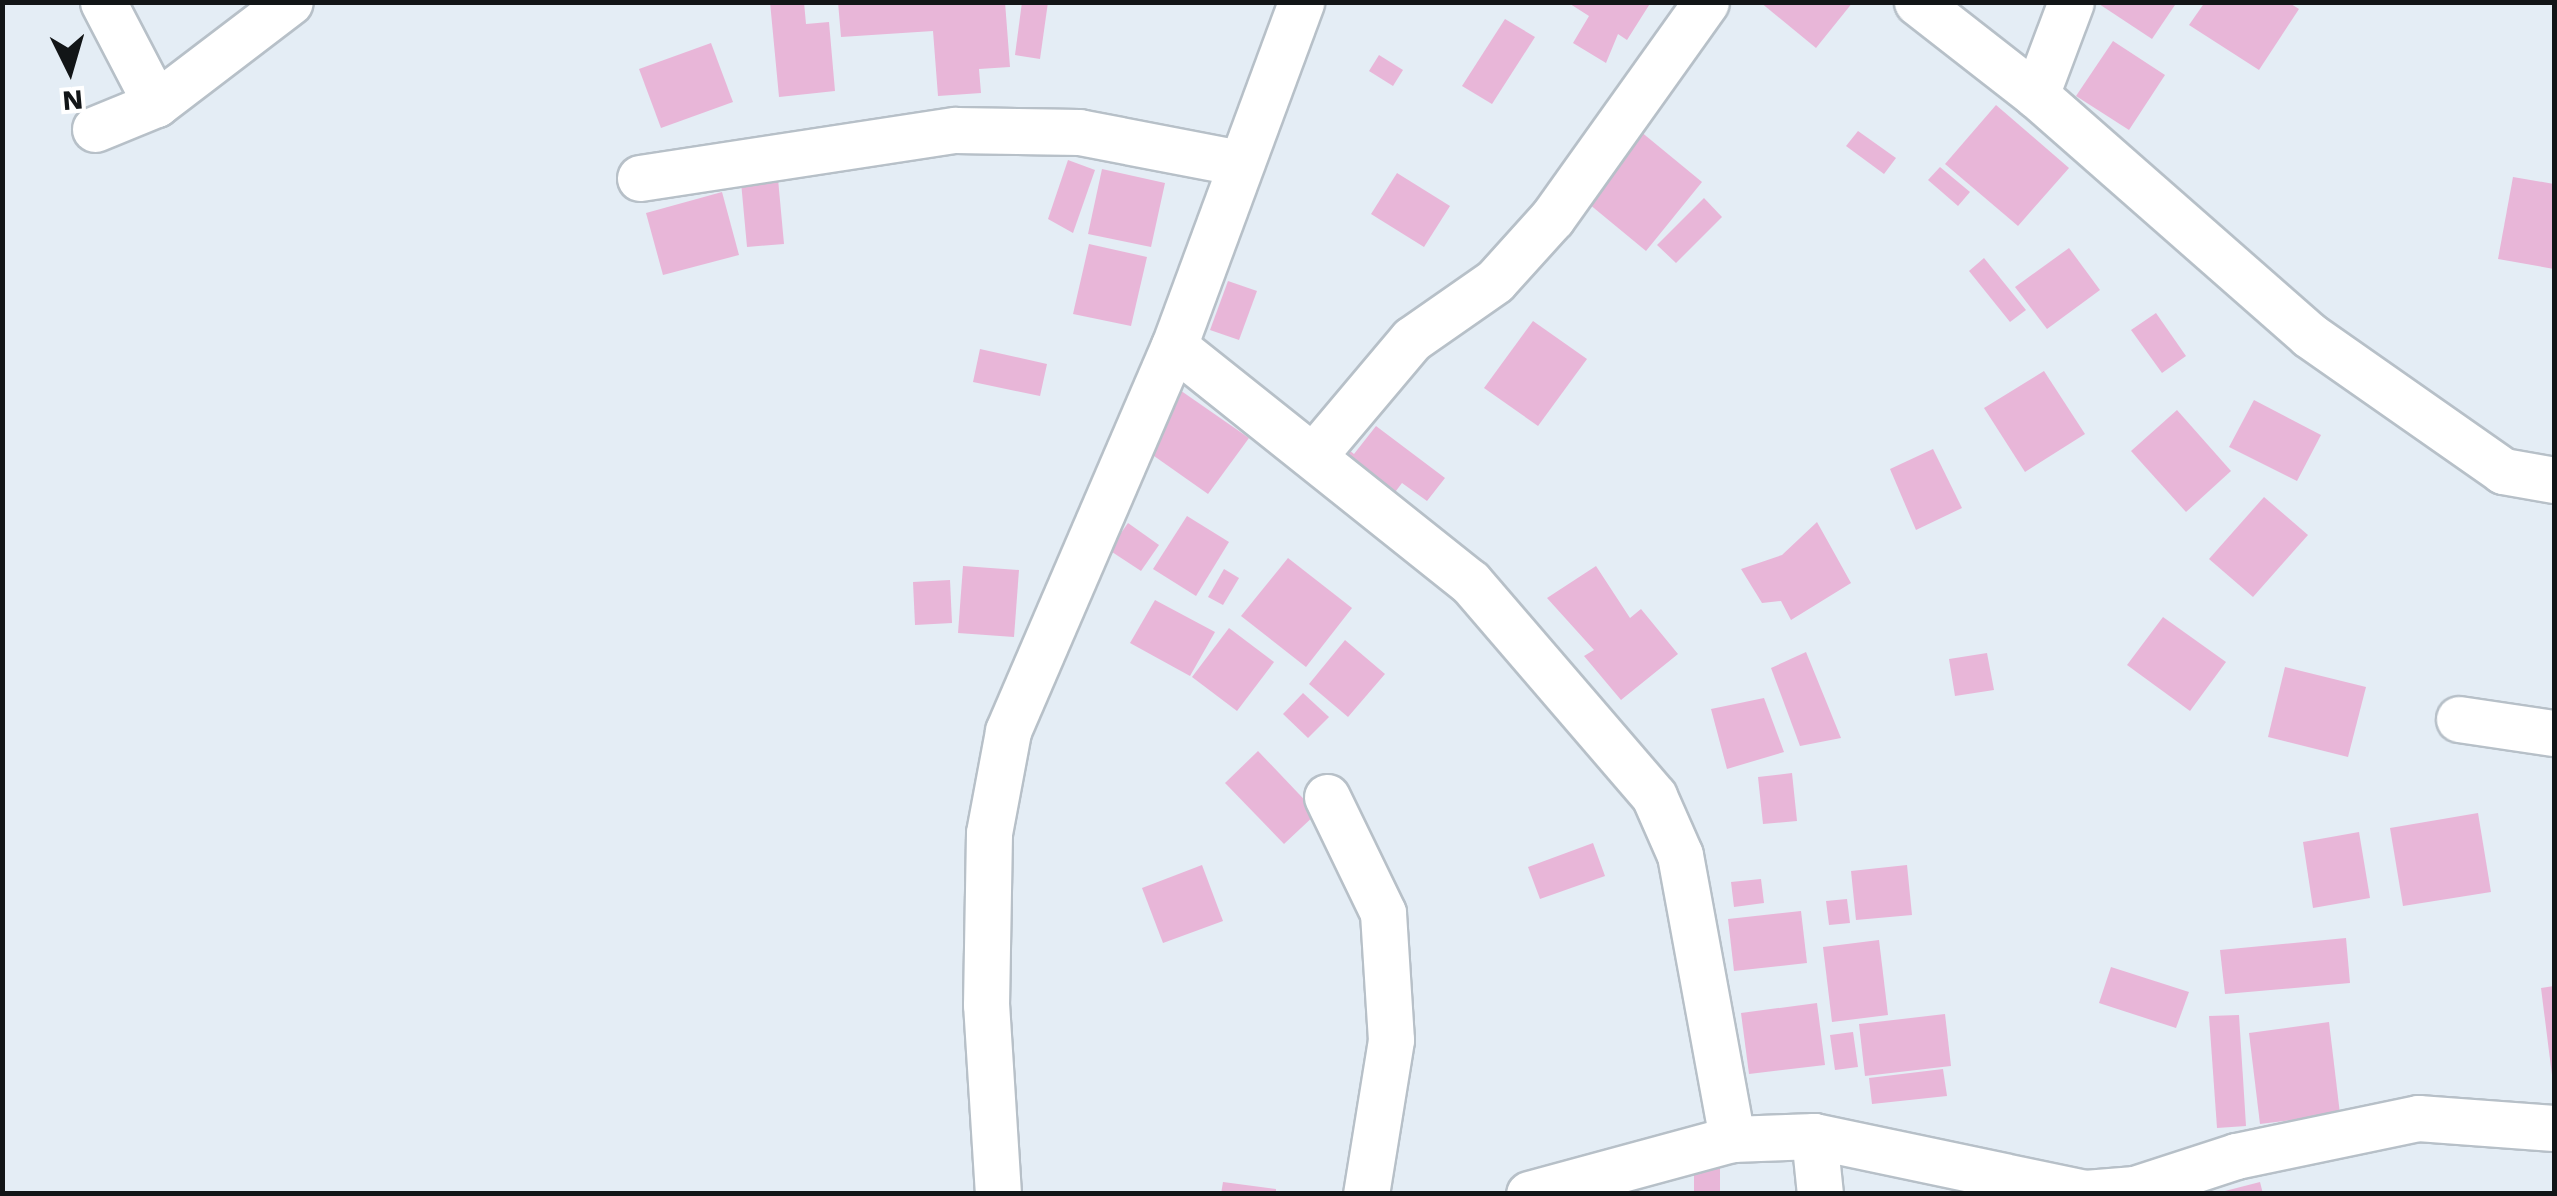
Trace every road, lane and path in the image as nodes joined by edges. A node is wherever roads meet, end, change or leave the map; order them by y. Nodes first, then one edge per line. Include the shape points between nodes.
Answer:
1 (104, 2) edge
2 (290, 2) edge
3 (1301, 2) edge
4 (1706, 2) edge
5 (1916, 2) edge
6 (2071, 2) edge
7 (2036, 95) junction
8 (156, 104) junction
9 (96, 129) dead end
10 (1240, 164) junction
11 (640, 178) dead end
12 (1174, 346) junction
13 (1315, 454) junction
14 (2554, 480) edge
15 (2458, 719) dead end
16 (2554, 733) edge
17 (1327, 796) dead end
18 (2554, 1128) edge
19 (1814, 1136) junction
20 (1732, 1139) junction
21 (998, 1194) edge
22 (1366, 1194) edge
23 (1529, 1194) edge
24 (1820, 1194) edge

1 - 8 street
2 - 8 street
3 - 10 street
4 - 13 street via 1552,218 1495,280 1412,339
5 - 7 street
6 - 7 street
7 - 14 street via 2184,231 2435,429 2503,470
8 - 9 street
10 - 11 street via 1078,132 955,130
10 - 12 street
12 - 13 street
12 - 21 street via 1106,492 996,781 986,1005
13 - 20 street via 1470,582 1654,796 1680,855
15 - 16 street
17 - 22 street via 1383,912 1392,1040
18 - 19 street via 2418,1118 2236,1156 2136,1189 2085,1193
19 - 20 street
19 - 24 street
20 - 23 street

